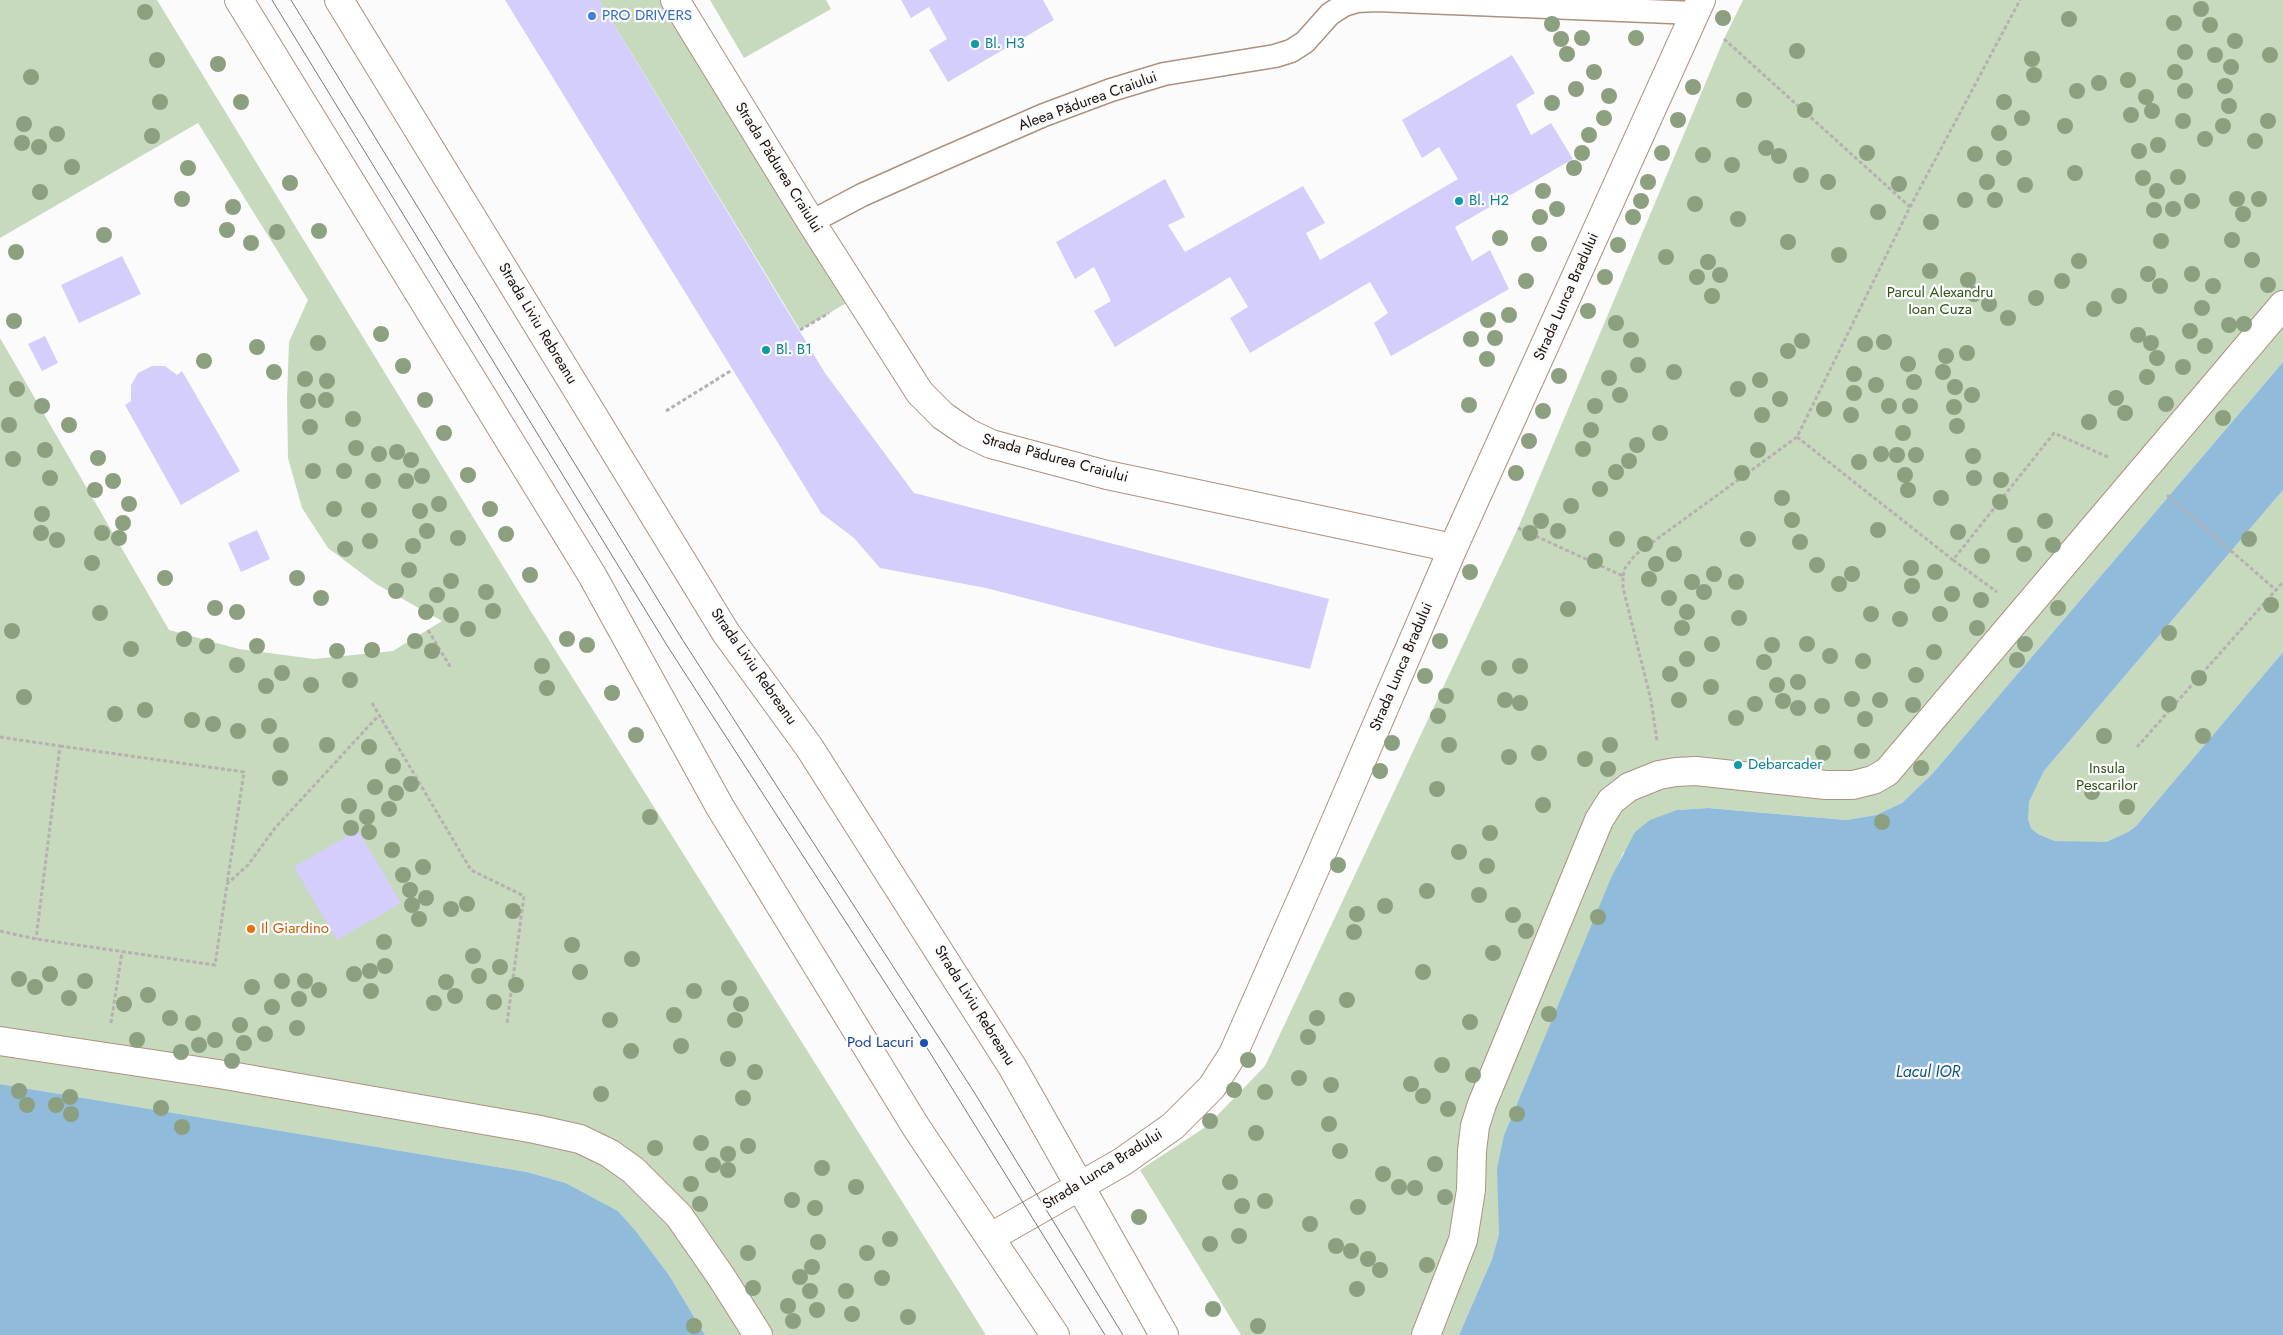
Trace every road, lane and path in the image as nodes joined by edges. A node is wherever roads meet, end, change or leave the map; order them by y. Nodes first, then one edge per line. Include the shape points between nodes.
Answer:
1 (239, 0) edge
2 (338, 0) edge
3 (675, 0) edge
4 (2020, 0) edge
5 (1698, 6) edge
6 (1724, 39) dead end
7 (1910, 207) junction
8 (811, 222) junction
9 (2283, 305) edge
10 (732, 370) dead end
11 (666, 411) dead end
12 (1797, 437) junction
13 (2142, 472) junction
14 (2168, 496) dead end
15 (1518, 528) dead end
16 (1453, 548) junction
17 (1953, 560) junction
18 (1623, 576) junction
19 (2283, 582) edge
20 (2276, 590) junction
21 (2024, 612) junction
22 (428, 630) dead end
23 (451, 668) dead end
24 (372, 703) dead end
25 (378, 716) junction
26 (0, 737) edge
27 (60, 746) junction
28 (2137, 747) dead end
29 (1659, 775) junction
30 (227, 884) junction
31 (0, 931) edge
32 (36, 939) junction
33 (122, 952) junction
34 (507, 1023) dead end
35 (0, 1041) edge
36 (106, 1057) junction
37 (1081, 1185) junction
38 (991, 1237) junction
39 (758, 1335) edge
40 (1055, 1335) edge
41 (1164, 1335) edge
42 (1426, 1335) edge

1 - 38 street via 592,576 720,807 916,1127
2 - 37 street, Strada Liviu Rebreanu via 726,633 809,747 1013,1068
3 - 8 street, Strada Pădurea Craiului
4 - 7 path
5 - 8 lane, Aleea Pădurea Craiului via 1357,1 1330,14 1305,42 1291,51 1164,74 1110,90 936,162
5 - 16 street, Strada Lunca Bradului
6 - 7 path
7 - 12 path
8 - 16 street, Strada Pădurea Craiului via 920,393 943,416 968,433 991,444 1107,475
9 - 13 street
10 - 11 path
12 - 17 path
12 - 18 path via 1635,555
13 - 17 path via 2054,433
13 - 21 street
14 - 20 path
15 - 18 path
16 - 37 street, Strada Lunca Bradului via 1233,1054 1212,1087 1173,1126 1122,1162
17 - 21 path
18 - 29 path via 1623,588 1654,718
19 - 20 path
20 - 28 path
21 - 29 street via 1899,759 1887,772 1872,780 1853,785 1696,771
22 - 23 path
24 - 25 path
25 - 30 path via 275,828 248,865
25 - 34 path via 471,870 524,896
26 - 27 path
27 - 30 path via 244,772
27 - 32 path
29 - 42 street via 1629,787 1611,801 1595,829 1482,1104 1475,1126 1471,1190 1463,1240
30 - 33 path via 215,965
31 - 32 path
32 - 33 path
33 - 36 path
35 - 36 street
36 - 39 street via 536,1129 580,1140 608,1152 633,1170 679,1216
37 - 38 street, Strada Lunca Bradului
37 - 41 street, Strada Liviu Rebreanu
38 - 40 street

